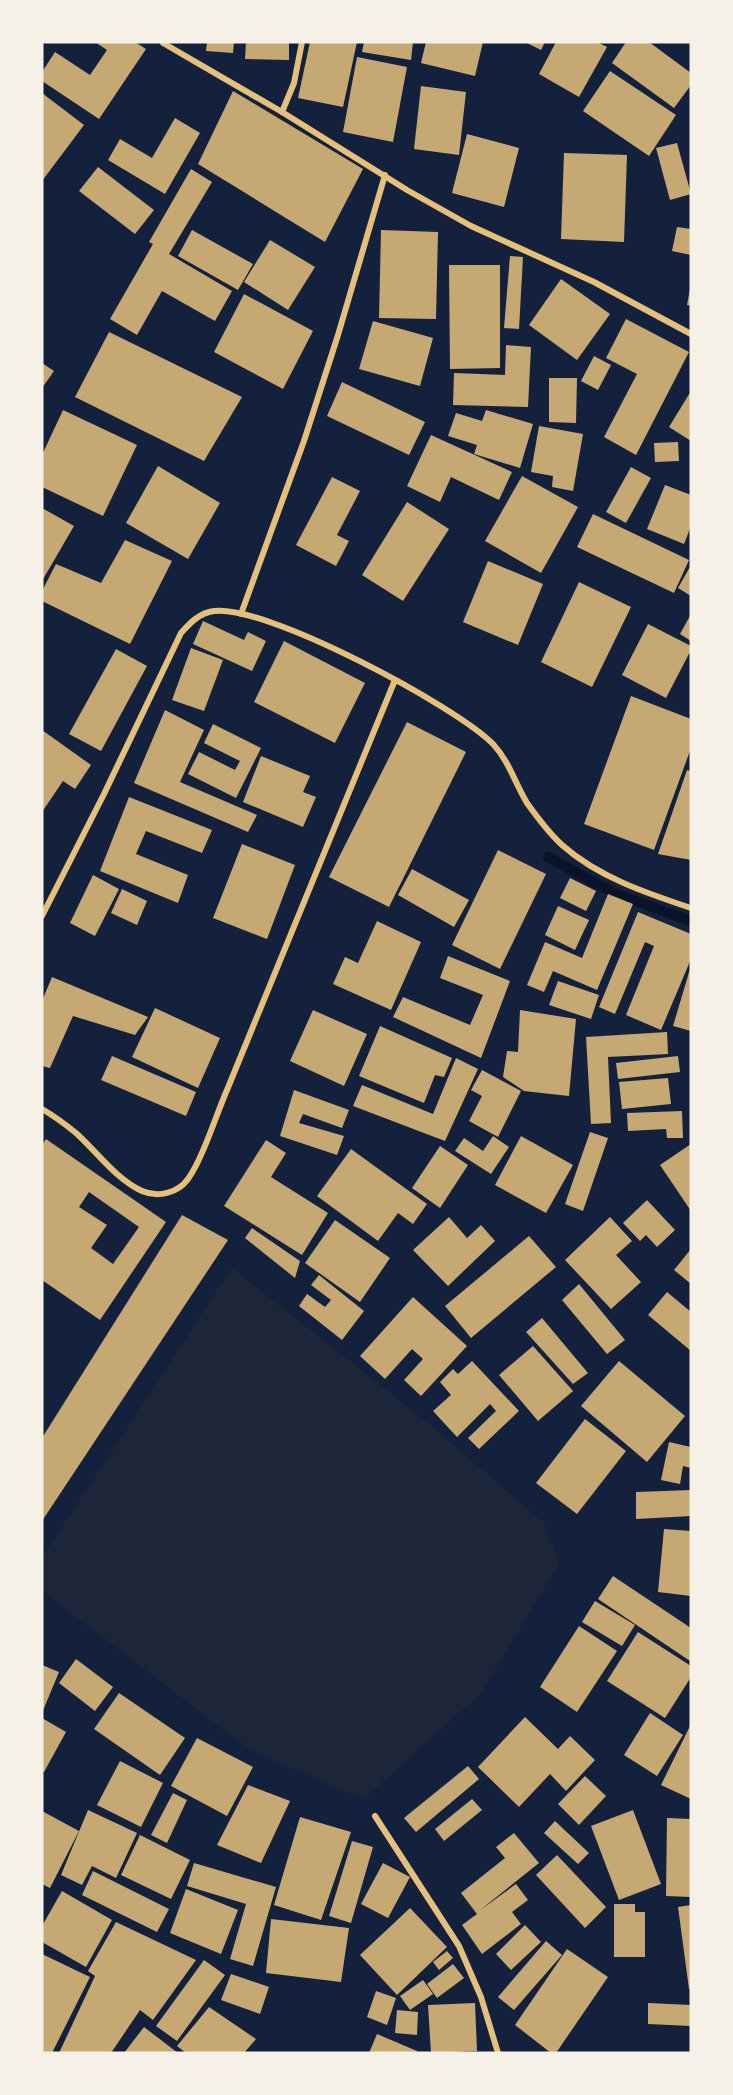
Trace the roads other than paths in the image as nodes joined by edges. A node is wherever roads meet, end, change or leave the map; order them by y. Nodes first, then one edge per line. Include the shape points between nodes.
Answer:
1 (302, 42) edge
2 (163, 43) edge
3 (282, 112) junction
4 (385, 175) junction
5 (691, 334) edge
6 (241, 614) junction
7 (395, 680) junction
8 (691, 908) edge
9 (42, 916) edge
10 (42, 1109) edge
11 (375, 1816) dead end
12 (498, 2053) edge

1 - 3 street via 294,83
2 - 3 street
3 - 4 street
4 - 5 street via 471,226 594,282
4 - 6 street via 304,441
6 - 7 street via 294,631
6 - 9 street via 213,611 200,615 181,633
7 - 8 street via 422,693 493,744 527,802 562,845 632,888
7 - 10 street via 190,1177 174,1192 143,1191
11 - 12 street via 459,1946 481,1997

